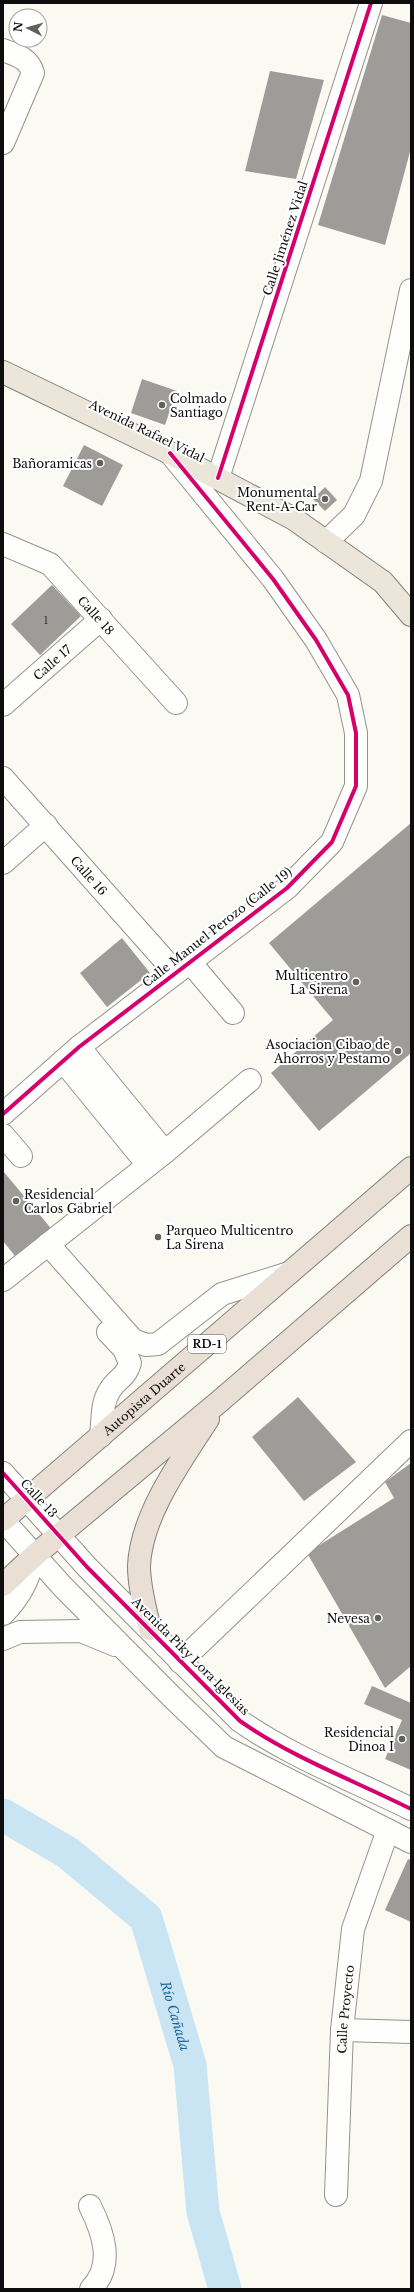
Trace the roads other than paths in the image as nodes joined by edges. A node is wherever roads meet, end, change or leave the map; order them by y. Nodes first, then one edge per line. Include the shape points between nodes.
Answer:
1 (371, 3) edge
2 (3, 50) edge
3 (3, 142) edge
4 (411, 290) edge
5 (3, 372) edge
6 (170, 453) junction
7 (218, 478) junction
8 (326, 542) junction
9 (3, 544) edge
10 (411, 615) edge
11 (102, 619) junction
12 (176, 703) dead end
13 (3, 705) edge
14 (3, 778) edge
15 (46, 825) junction
16 (3, 862) edge
17 (182, 967) junction
18 (233, 1013) dead end
19 (71, 1054) junction
20 (250, 1080) dead end
21 (3, 1114) edge
22 (3, 1135) edge
23 (21, 1156) dead end
24 (157, 1158) junction
25 (411, 1168) edge
26 (411, 1236) edge
27 (42, 1248) junction
28 (289, 1273) junction
29 (3, 1280) edge
30 (220, 1401) junction
31 (101, 1436) junction
32 (411, 1441) edge
33 (3, 1473) edge
34 (26, 1501) junction
35 (3, 1520) edge
36 (60, 1536) junction
37 (36, 1555) junction
38 (3, 1585) edge
39 (3, 1614) edge
40 (150, 1629) junction
41 (3, 1639) edge
42 (123, 1648) junction
43 (186, 1668) junction
44 (170, 1696) junction
45 (411, 1809) edge
46 (388, 1830) junction
47 (411, 1842) edge
48 (342, 2030) junction
49 (411, 2032) edge
50 (336, 2194) dead end
51 (90, 2206) dead end
52 (91, 2289) edge

1 - 7 street, Calle Jiménez Vidal
2 - 3 street via 24,59 33,73
4 - 8 street via 371,481 354,516
5 - 6 main road, Avenida Rafael Vidal
6 - 7 main road, Avenida Rafael Vidal
6 - 17 street, Calle Manuel Perozo (Calle 19) via 273,578 316,640 348,694 356,733 356,786 332,842 288,888
7 - 8 main road, Avenida Rafael Vidal via 294,520
8 - 10 main road, Avenida Rafael Vidal via 383,582
9 - 11 street, Calle 18 via 50,564
11 - 12 street, Calle 18
11 - 13 street, Calle 17
14 - 15 street, Calle 16
15 - 16 street
15 - 17 street, Calle 16
17 - 18 street, Calle 16
17 - 19 street, Calle Manuel Perozo (Calle 19)
19 - 21 street, Calle Manuel Perozo (Calle 19)
19 - 24 street
20 - 24 street
22 - 23 street
24 - 27 street
25 - 28 highway, Autopista Duarte / RD-1
26 - 30 highway
27 - 28 street via 133,1340 146,1345 158,1344 222,1294
27 - 29 street
27 - 31 street via 128,1356 130,1363 124,1376 110,1389 107,1397
28 - 31 highway, Autopista Duarte / RD-1
30 - 36 highway
30 - 40 highway via 182,1460 143,1534 141,1590
31 - 34 highway, Autopista Duarte / RD-1
32 - 43 street
33 - 34 street, Calle 13
34 - 35 highway, Autopista Duarte / RD-1
34 - 36 street, Calle 13
35 - 37 street
36 - 37 highway
36 - 40 street, Avenida Piky Lora Iglesias via 87,1567
37 - 38 highway
37 - 39 street via 28,1580 14,1603
37 - 42 street via 63,1587
40 - 43 street, Avenida Piky Lora Iglesias
41 - 42 street via 20,1632 81,1631
42 - 44 street
43 - 44 street
43 - 45 street, Avenida Piky Lora Iglesias via 240,1721 267,1739 309,1762
44 - 46 street via 224,1747
46 - 47 street
46 - 48 street, Calle Proyecto via 353,1929
48 - 49 street
48 - 50 street, Calle Proyecto
51 - 52 street via 105,2248 106,2264 98,2283

